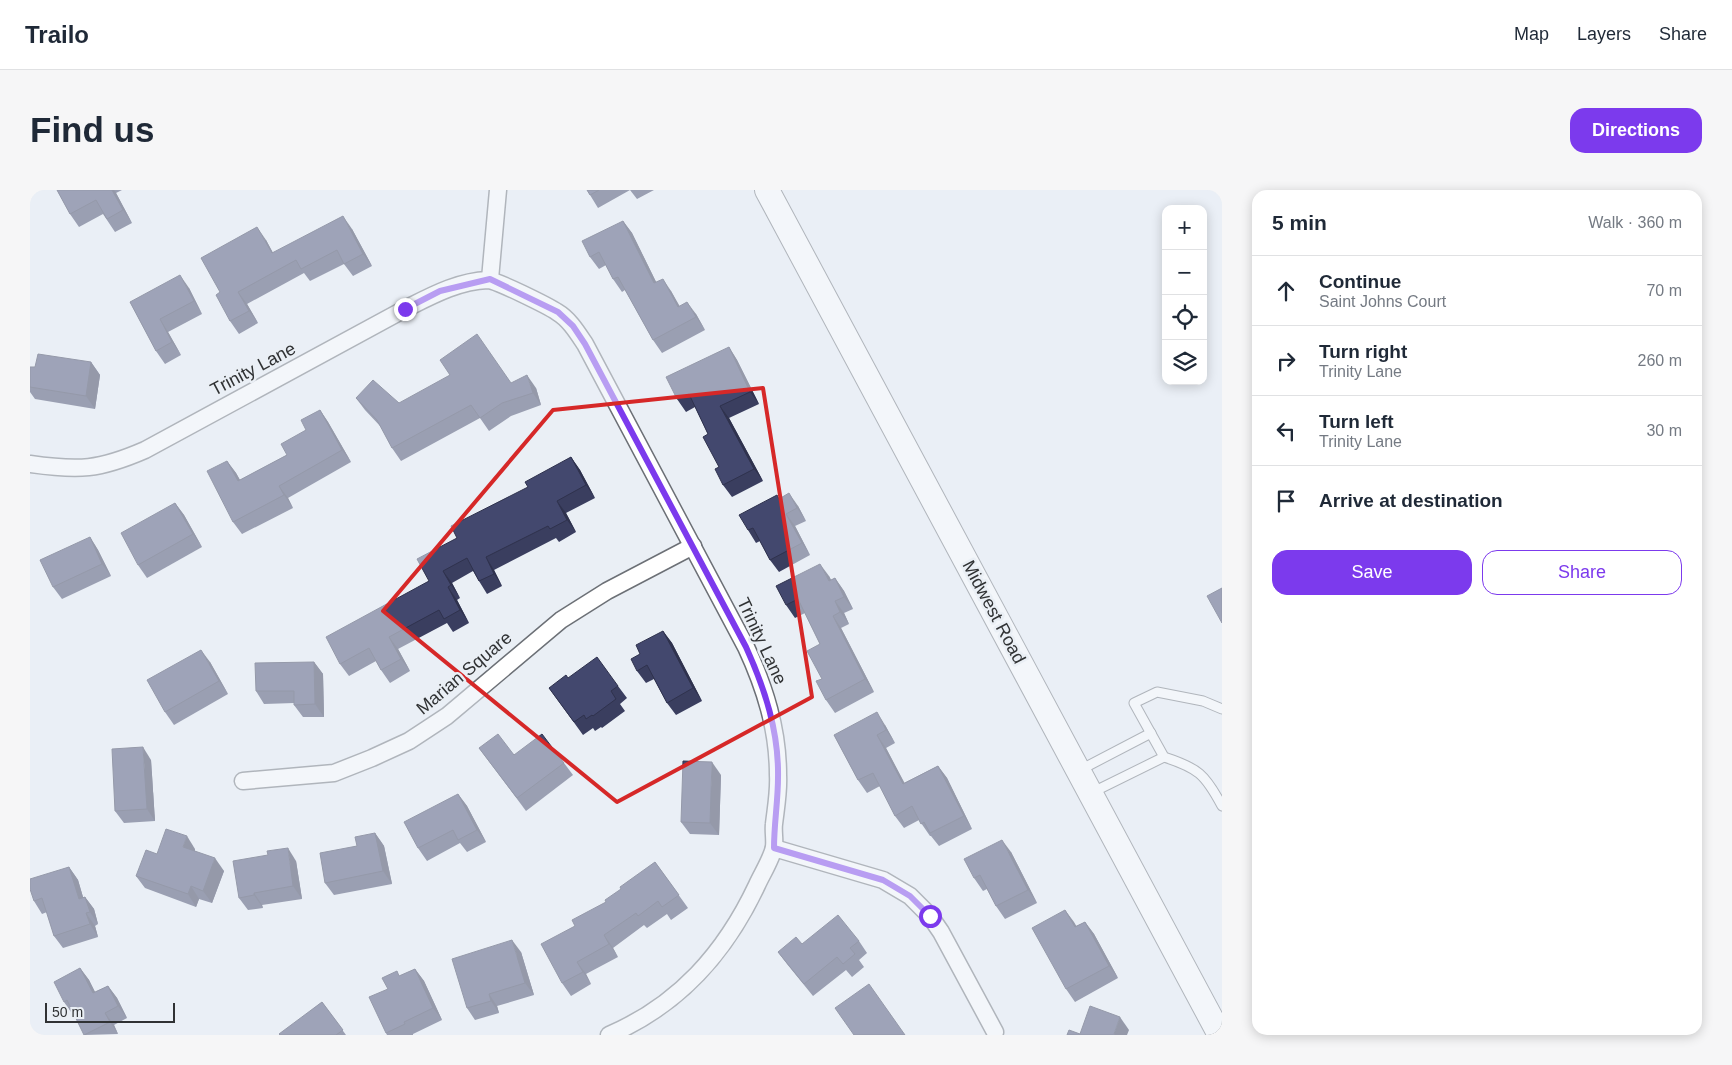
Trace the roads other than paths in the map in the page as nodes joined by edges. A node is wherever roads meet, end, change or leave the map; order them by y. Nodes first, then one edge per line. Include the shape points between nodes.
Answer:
1 (498, 190) edge
2 (767, 190) edge
3 (490, 279) junction
4 (30, 464) edge
5 (692, 546) junction
6 (1222, 709) edge
7 (1151, 734) junction
8 (1164, 757) junction
9 (1078, 771) junction
10 (243, 781) dead end
11 (1090, 793) junction
12 (1221, 800) edge
13 (774, 848) junction
14 (995, 1032) dead end
15 (609, 1035) edge
16 (1220, 1035) edge

1 - 3 street
2 - 9 main road, Midwest Road
3 - 4 street, Trinity Lane via 440,291 119,461 74,469
3 - 5 street, Trinity Lane via 558,312 573,326
5 - 10 street, Marian Square via 607,591 561,620 447,716 409,741 334,773
5 - 13 street, Trinity Lane via 746,647 768,704 778,766
6 - 7 lane via 1203,701 1157,692 1134,703
7 - 8 lane
7 - 9 lane
8 - 11 lane
8 - 12 lane via 1200,772
9 - 11 main road, Midwest Road
11 - 16 main road, Midwest Road
13 - 14 street via 883,880 910,896 941,932
13 - 15 street, Trinity Lane via 745,909 712,959 658,1009

